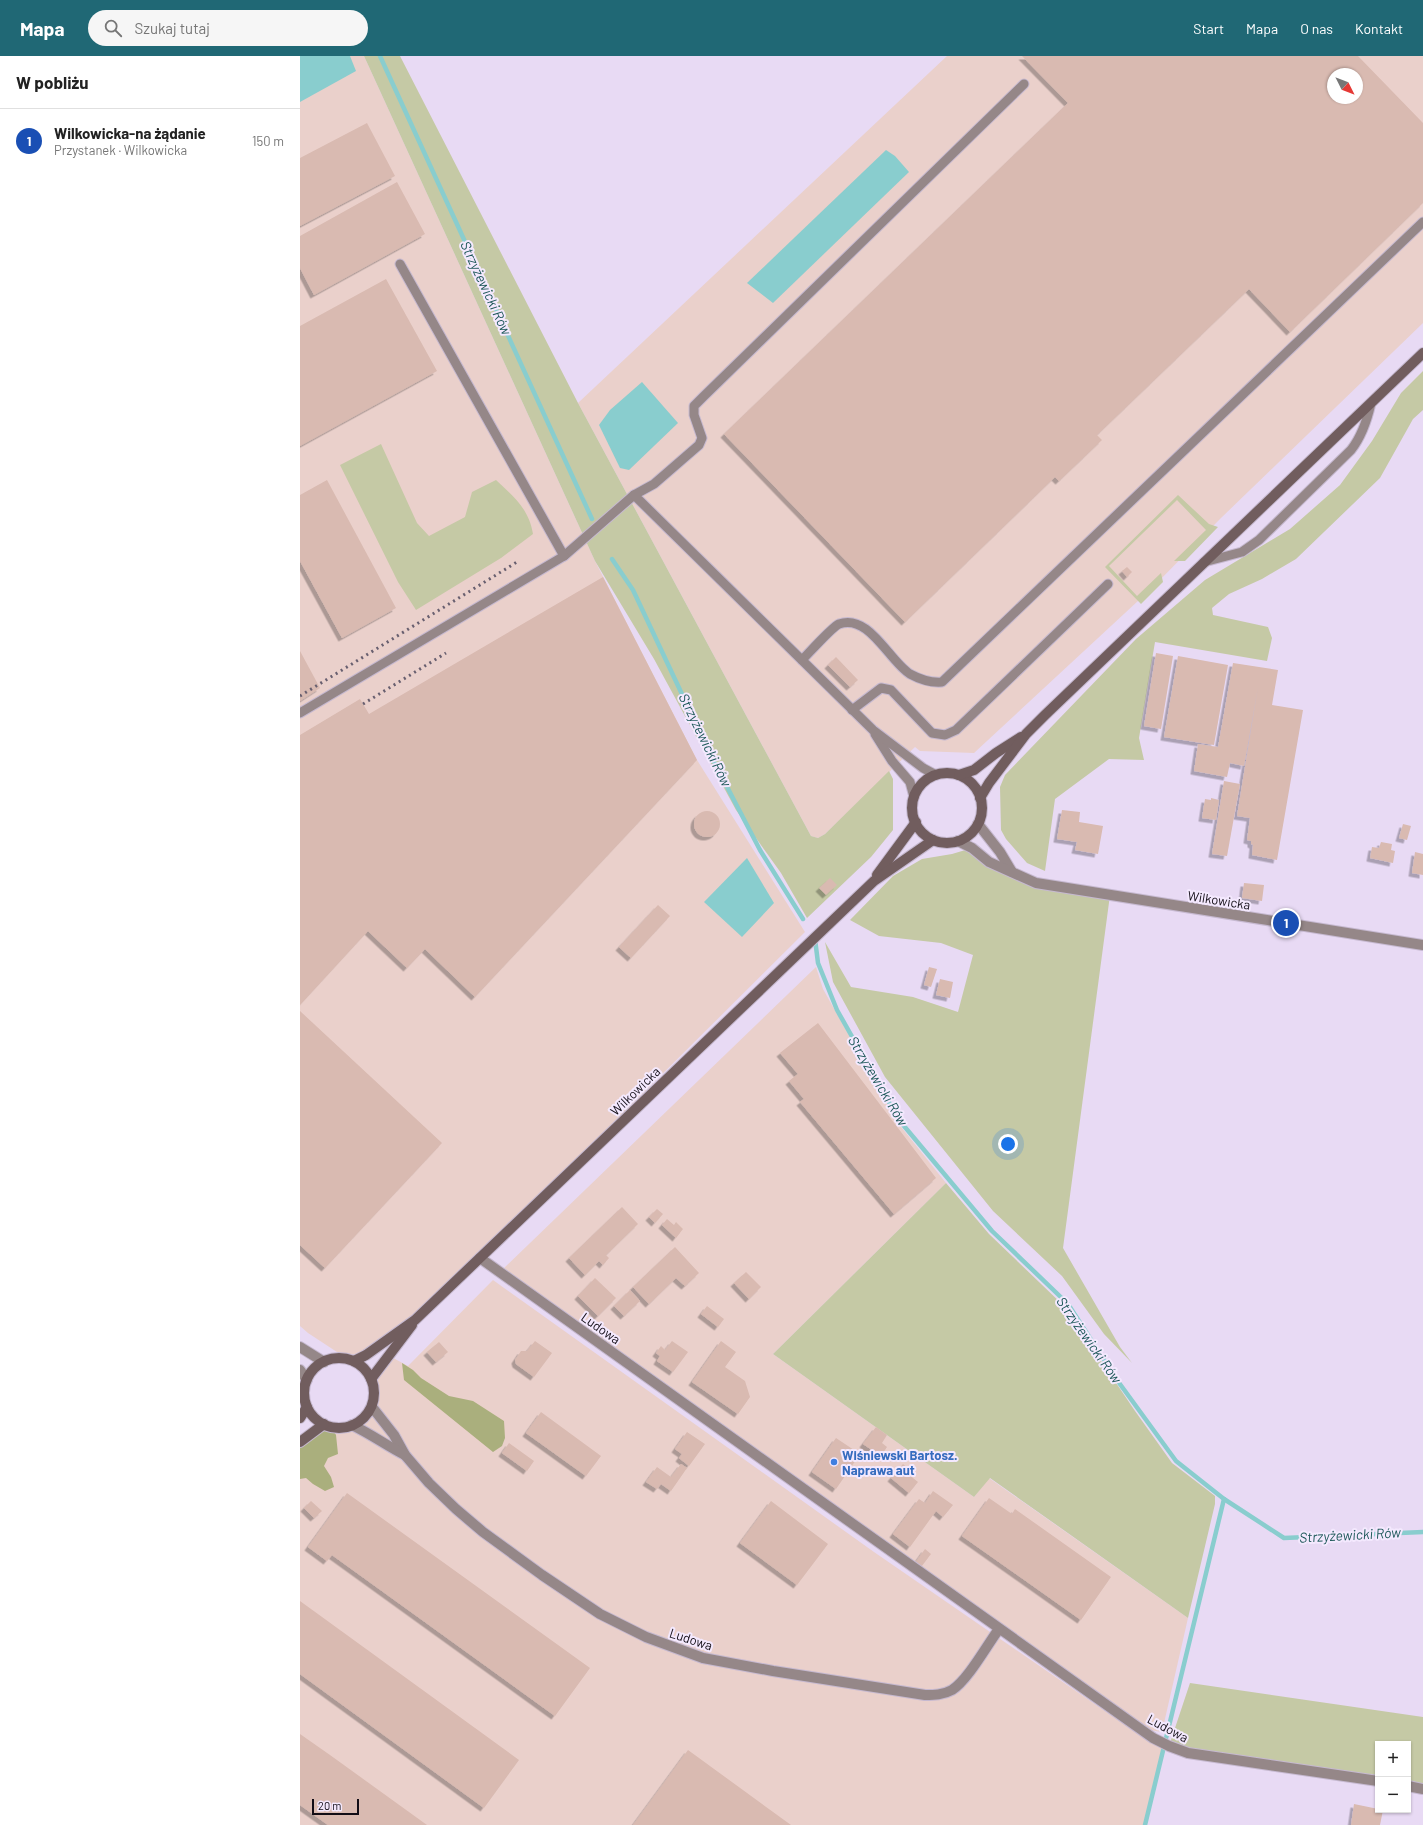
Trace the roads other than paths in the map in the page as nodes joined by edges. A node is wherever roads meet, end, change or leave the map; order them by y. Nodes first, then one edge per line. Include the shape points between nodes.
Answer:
1 (1024, 84) dead end
2 (1423, 222) edge
3 (400, 264) dead end
4 (1423, 353) edge
5 (1371, 403) junction
6 (634, 496) junction
7 (564, 556) junction
8 (1204, 562) junction
9 (1108, 584) dead end
10 (802, 660) junction
11 (852, 710) junction
12 (300, 713) edge
13 (872, 730) junction
14 (1026, 734) junction
15 (959, 775) junction
16 (936, 776) junction
17 (914, 797) junction
18 (980, 798) junction
19 (916, 822) junction
20 (978, 824) junction
21 (933, 840) junction
22 (958, 841) junction
23 (1012, 872) junction
24 (874, 881) junction
25 (1423, 945) edge
26 (480, 1258) junction
27 (415, 1320) junction
28 (300, 1347) edge
29 (354, 1361) junction
30 (324, 1362) junction
31 (300, 1370) edge
32 (371, 1379) junction
33 (307, 1380) junction
34 (307, 1407) junction
35 (372, 1407) junction
36 (300, 1418) edge
37 (324, 1424) junction
38 (352, 1425) junction
39 (300, 1442) edge
40 (405, 1455) junction
41 (999, 1629) junction
42 (1375, 1781) edge
43 (1411, 1787) edge
44 (1423, 1789) edge

1 - 6 lane via 694,406 694,415 702,438 699,445 654,484
2 - 10 lane via 942,682 929,683 909,674 865,628 850,622 838,624
3 - 7 lane
4 - 5 main road
5 - 8 main road
5 - 8 lane via 1363,431 1351,450 1259,540 1242,552
6 - 7 lane
6 - 10 lane
7 - 12 lane
8 - 14 main road
9 - 11 lane via 956,730 945,736 932,733 891,690 881,688
10 - 11 lane
11 - 13 lane
13 - 16 lane
13 - 17 lane via 892,761 910,782
14 - 15 main road via 974,770
14 - 18 main road
15 - 16 main road via 949,773
15 - 18 main road via 974,786
16 - 17 main road via 922,784
17 - 19 main road via 913,810
18 - 20 main road via 982,812
19 - 21 main road via 923,833
19 - 24 main road, Wilkowicka
20 - 22 main road via 973,832
20 - 23 street
21 - 22 main road via 945,843
21 - 24 main road, Wilkowicka
22 - 23 street, Wilkowicka via 972,848 989,862
23 - 25 street, Wilkowicka via 1036,883
24 - 26 main road, Wilkowicka
26 - 27 main road, Wilkowicka
26 - 41 street, Ludowa
27 - 29 main road, Wilkowicka
27 - 32 main road, Wilkowicka
28 - 30 street
29 - 30 main road via 338,1358
29 - 32 main road via 366,1370
30 - 33 main road via 315,1368
31 - 33 street
32 - 35 main road via 374,1391
33 - 34 main road
34 - 36 main road
34 - 37 main road
35 - 38 main road via 364,1418
35 - 40 street, Ludowa via 394,1435
37 - 38 main road via 338,1428
37 - 39 main road
38 - 40 street, Ludowa
40 - 41 street, Ludowa via 456,1509 542,1575 600,1614 646,1637 703,1658 910,1693 939,1695 952,1690 962,1681
41 - 42 street, Ludowa via 1153,1738 1178,1749 1207,1756
43 - 44 street

